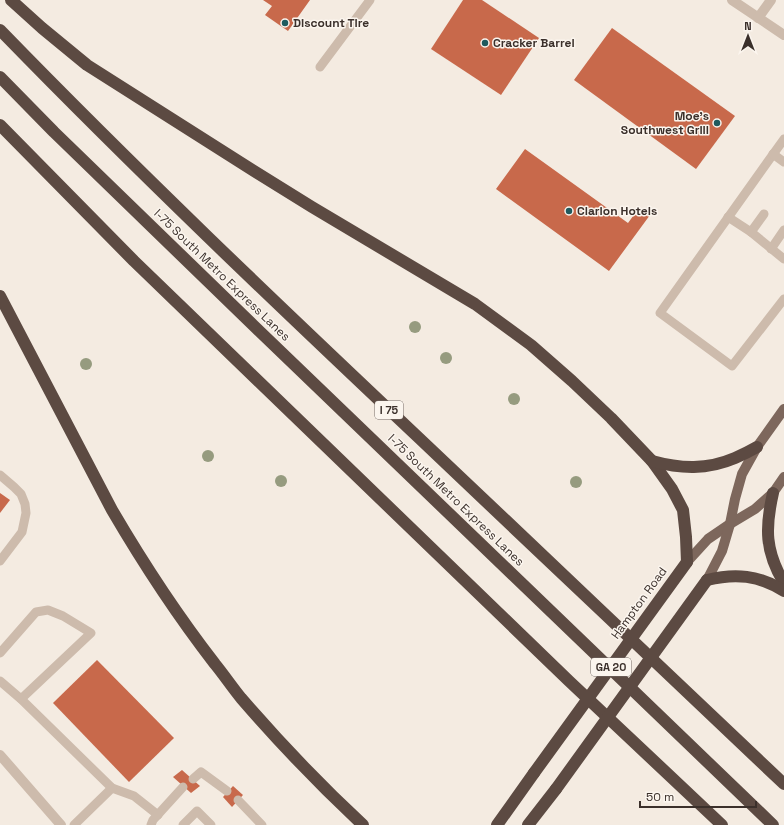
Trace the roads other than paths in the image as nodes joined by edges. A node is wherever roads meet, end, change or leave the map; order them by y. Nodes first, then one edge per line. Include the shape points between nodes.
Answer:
1 (11, 0) edge
2 (370, 0) edge
3 (732, 0) edge
4 (771, 0) edge
5 (758, 18) junction
6 (0, 30) edge
7 (784, 36) edge
8 (320, 67) dead end
9 (0, 77) edge
10 (0, 125) edge
11 (784, 139) edge
12 (773, 154) junction
13 (784, 162) edge
14 (764, 214) dead end
15 (728, 217) junction
16 (784, 230) edge
17 (751, 232) junction
18 (771, 249) junction
19 (784, 259) edge
20 (0, 296) edge
21 (784, 299) edge
22 (784, 409) edge
23 (757, 447) junction
24 (652, 461) junction
25 (0, 475) edge
26 (784, 477) edge
27 (773, 492) junction
28 (730, 524) junction
29 (0, 561) edge
30 (686, 562) junction
31 (707, 580) junction
32 (784, 583) edge
33 (784, 591) edge
34 (0, 653) edge
35 (0, 682) edge
36 (21, 699) junction
37 (0, 755) edge
38 (193, 779) dead end
39 (784, 784) edge
40 (183, 787) dead end
41 (112, 788) junction
42 (227, 791) dead end
43 (238, 800) dead end
44 (158, 814) junction
45 (60, 825) edge
46 (74, 825) edge
47 (151, 825) edge
48 (183, 825) edge
49 (211, 825) edge
50 (262, 825) edge
51 (363, 825) edge
52 (497, 825) edge
53 (528, 825) edge
54 (722, 825) edge
55 (773, 825) edge

1 - 24 highway via 87,65 312,207 475,304 531,345 572,381
2 - 8 lane
3 - 5 street
4 - 5 street
5 - 7 street
6 - 39 highway, I 75 via 181,211
9 - 55 highway, I-75 South Metro Express Lanes via 242,314
10 - 54 highway via 140,267
11 - 12 lane
12 - 13 lane
12 - 15 lane
14 - 17 lane
15 - 17 lane
15 - 21 lane via 660,313 732,366
16 - 18 lane
17 - 18 lane
18 - 19 lane
20 - 51 highway via 112,510 171,604 246,703 286,749
22 - 23 main road, GA 20
23 - 24 highway via 708,466 680,467
23 - 28 main road, GA 20 via 742,474
24 - 30 highway via 683,510
25 - 29 lane via 21,494 26,513 22,532
26 - 27 main road, Hampton Road / GA 20
27 - 28 main road, Hampton Road / GA 20 via 755,509
27 - 32 highway via 769,511 769,543 772,558
28 - 30 main road, Hampton Road / GA 20 via 708,539
28 - 31 main road, GA 20 via 722,551
30 - 52 highway, Hampton Road / GA 20, bridge
31 - 33 highway via 748,576
31 - 53 highway, GA 20, bridge
34 - 36 lane via 36,612 48,610 91,633
35 - 36 lane
36 - 41 lane
37 - 45 street
38 - 42 lane via 201,772
40 - 44 lane
41 - 44 lane via 134,796
41 - 46 lane
43 - 50 lane
44 - 47 lane
48 - 49 lane via 197,811

